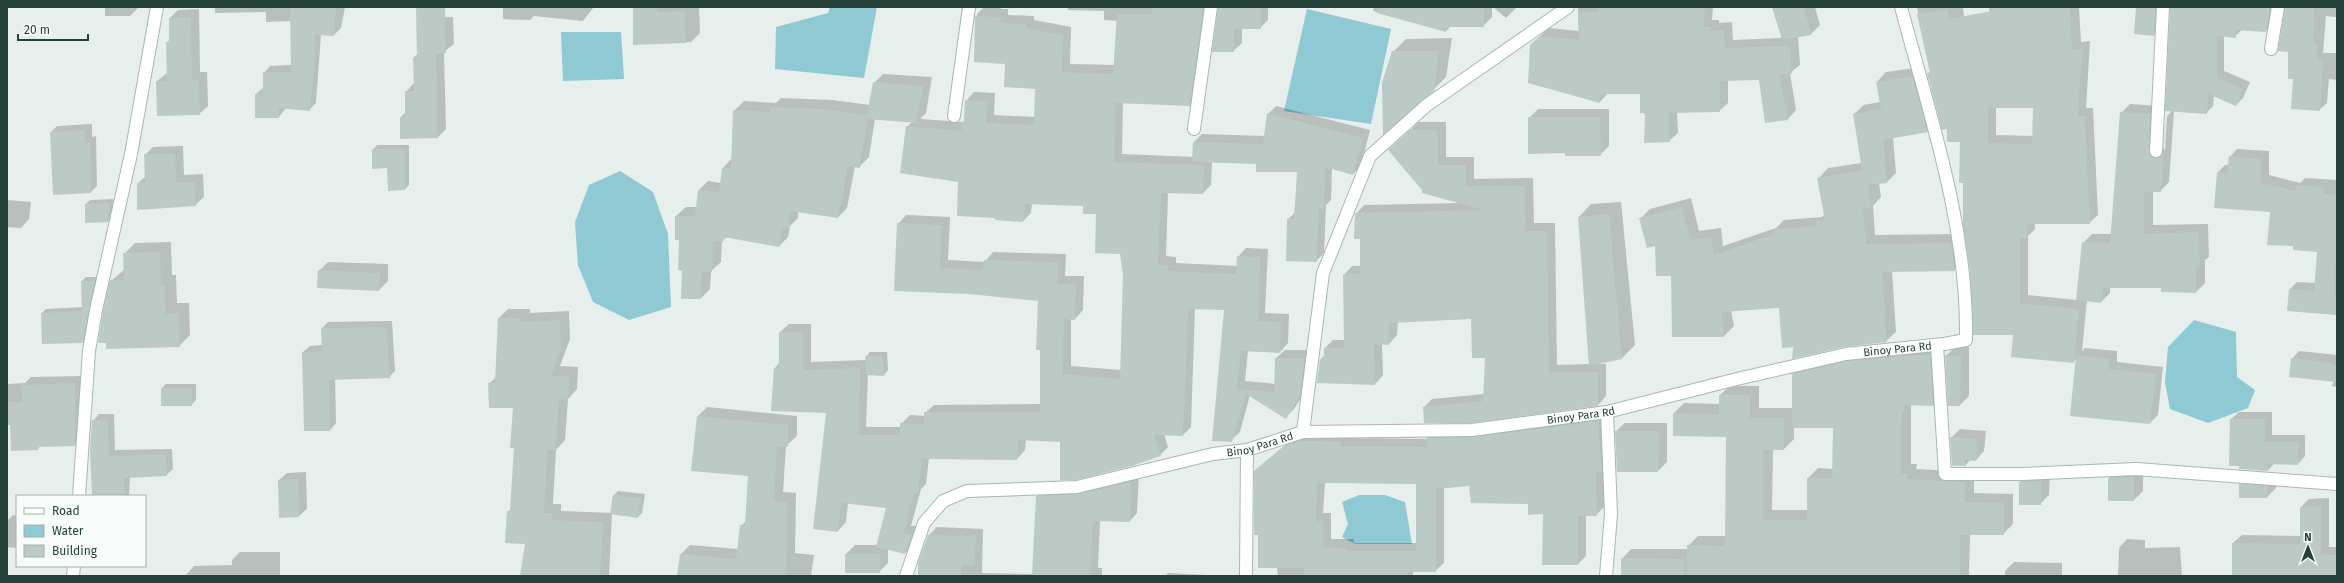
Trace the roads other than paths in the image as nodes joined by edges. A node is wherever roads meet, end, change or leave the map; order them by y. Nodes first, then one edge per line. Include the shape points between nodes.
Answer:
1 (157, 7) edge
2 (970, 7) edge
3 (1210, 7) edge
4 (1900, 7) edge
5 (2163, 7) edge
6 (2278, 7) edge
7 (1563, 8) edge
8 (2271, 49) dead end
9 (954, 116) dead end
10 (1194, 129) dead end
11 (2156, 151) dead end
12 (1937, 345) junction
13 (1607, 412) junction
14 (1303, 432) junction
15 (1247, 450) junction
16 (2337, 484) edge
17 (79, 495) edge
18 (906, 576) edge
19 (1246, 576) edge
20 (1606, 576) edge

1 - 17 street via 131,154 89,351
2 - 9 street
3 - 10 street
4 - 12 street, Binoy Para Rd via 1953,204 1966,304 1966,340
5 - 11 street
6 - 8 street
7 - 14 street via 1427,105 1370,156 1323,273
12 - 13 street, Binoy Para Rd via 1846,354
12 - 16 street via 1946,474 2023,474 2136,469
13 - 14 street, Binoy Para Rd via 1472,430
13 - 20 street via 1611,514
14 - 15 street, Binoy Para Rd
15 - 18 street, Binoy Para Rd via 1213,454 1077,487 967,491 943,501 924,523
15 - 19 street

